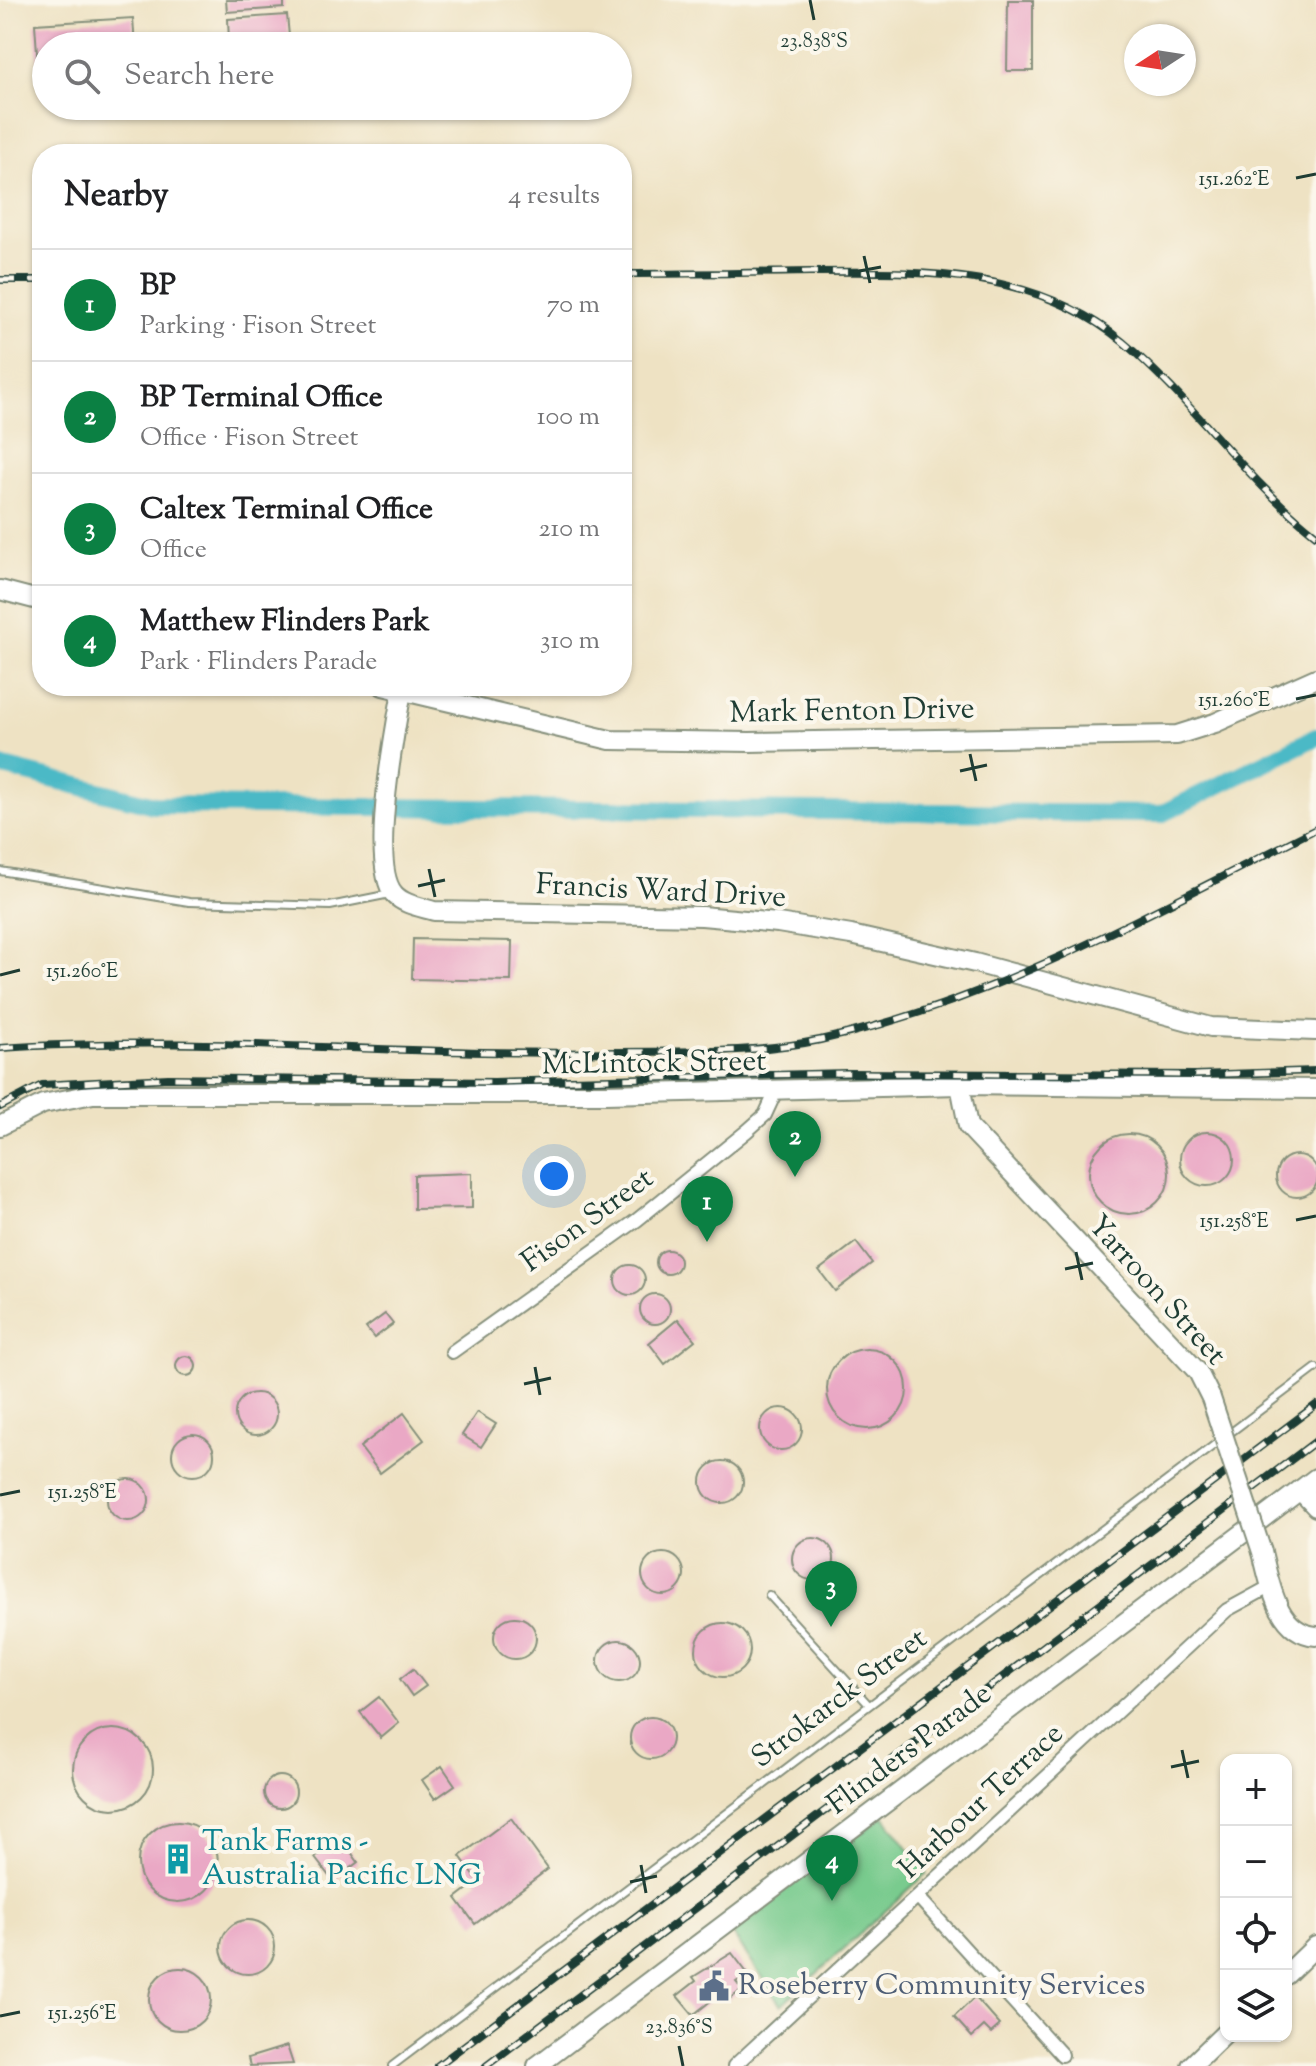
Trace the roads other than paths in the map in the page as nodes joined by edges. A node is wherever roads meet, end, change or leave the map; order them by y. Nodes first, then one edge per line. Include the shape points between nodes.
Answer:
1 (0, 590) edge
2 (32, 598) edge
3 (1316, 678) edge
4 (401, 696) edge
5 (423, 696) edge
6 (0, 871) edge
7 (393, 893) junction
8 (1316, 1031) edge
9 (960, 1085) junction
10 (777, 1089) junction
11 (1316, 1089) edge
12 (0, 1126) edge
13 (452, 1352) dead end
14 (1316, 1368) edge
15 (1316, 1478) edge
16 (1300, 1490) junction
17 (1316, 1507) edge
18 (1271, 1586) junction
19 (769, 1595) dead end
20 (1316, 1636) edge
21 (869, 1705) junction
22 (918, 1897) junction
23 (1316, 1946) edge
24 (1291, 1970) edge
25 (1220, 2038) edge
26 (1062, 2055) dead end
27 (392, 2066) edge
28 (537, 2066) edge
29 (734, 2066) edge
30 (1191, 2066) edge

1 - 2 street
3 - 5 street, Mark Fenton Drive via 1196,731 1160,736 610,740
4 - 7 street via 385,827 385,876
6 - 7 lane via 189,902 330,906
7 - 8 street, Francis Ward Drive via 434,911 702,916 778,923 975,963 1211,1027
9 - 10 street, McLintock Street
9 - 11 street, McLintock Street
9 - 18 street, Yarroon Street, bridge via 968,1126 1198,1372
10 - 12 street, McLintock Street via 93,1094 43,1104
10 - 13 street, Fison Street via 765,1115 698,1171
14 - 21 lane, Strokarck Street
15 - 16 street, Flinders Parade
16 - 17 street
16 - 28 street, Flinders Parade
18 - 20 street, Yarroon Street via 1283,1618 1302,1635
18 - 22 street, Harbour Terrace via 1227,1610
19 - 21 lane
21 - 27 lane, Strokarck Street
22 - 26 street
22 - 29 street, Harbour Terrace
23 - 24 street
25 - 30 street

